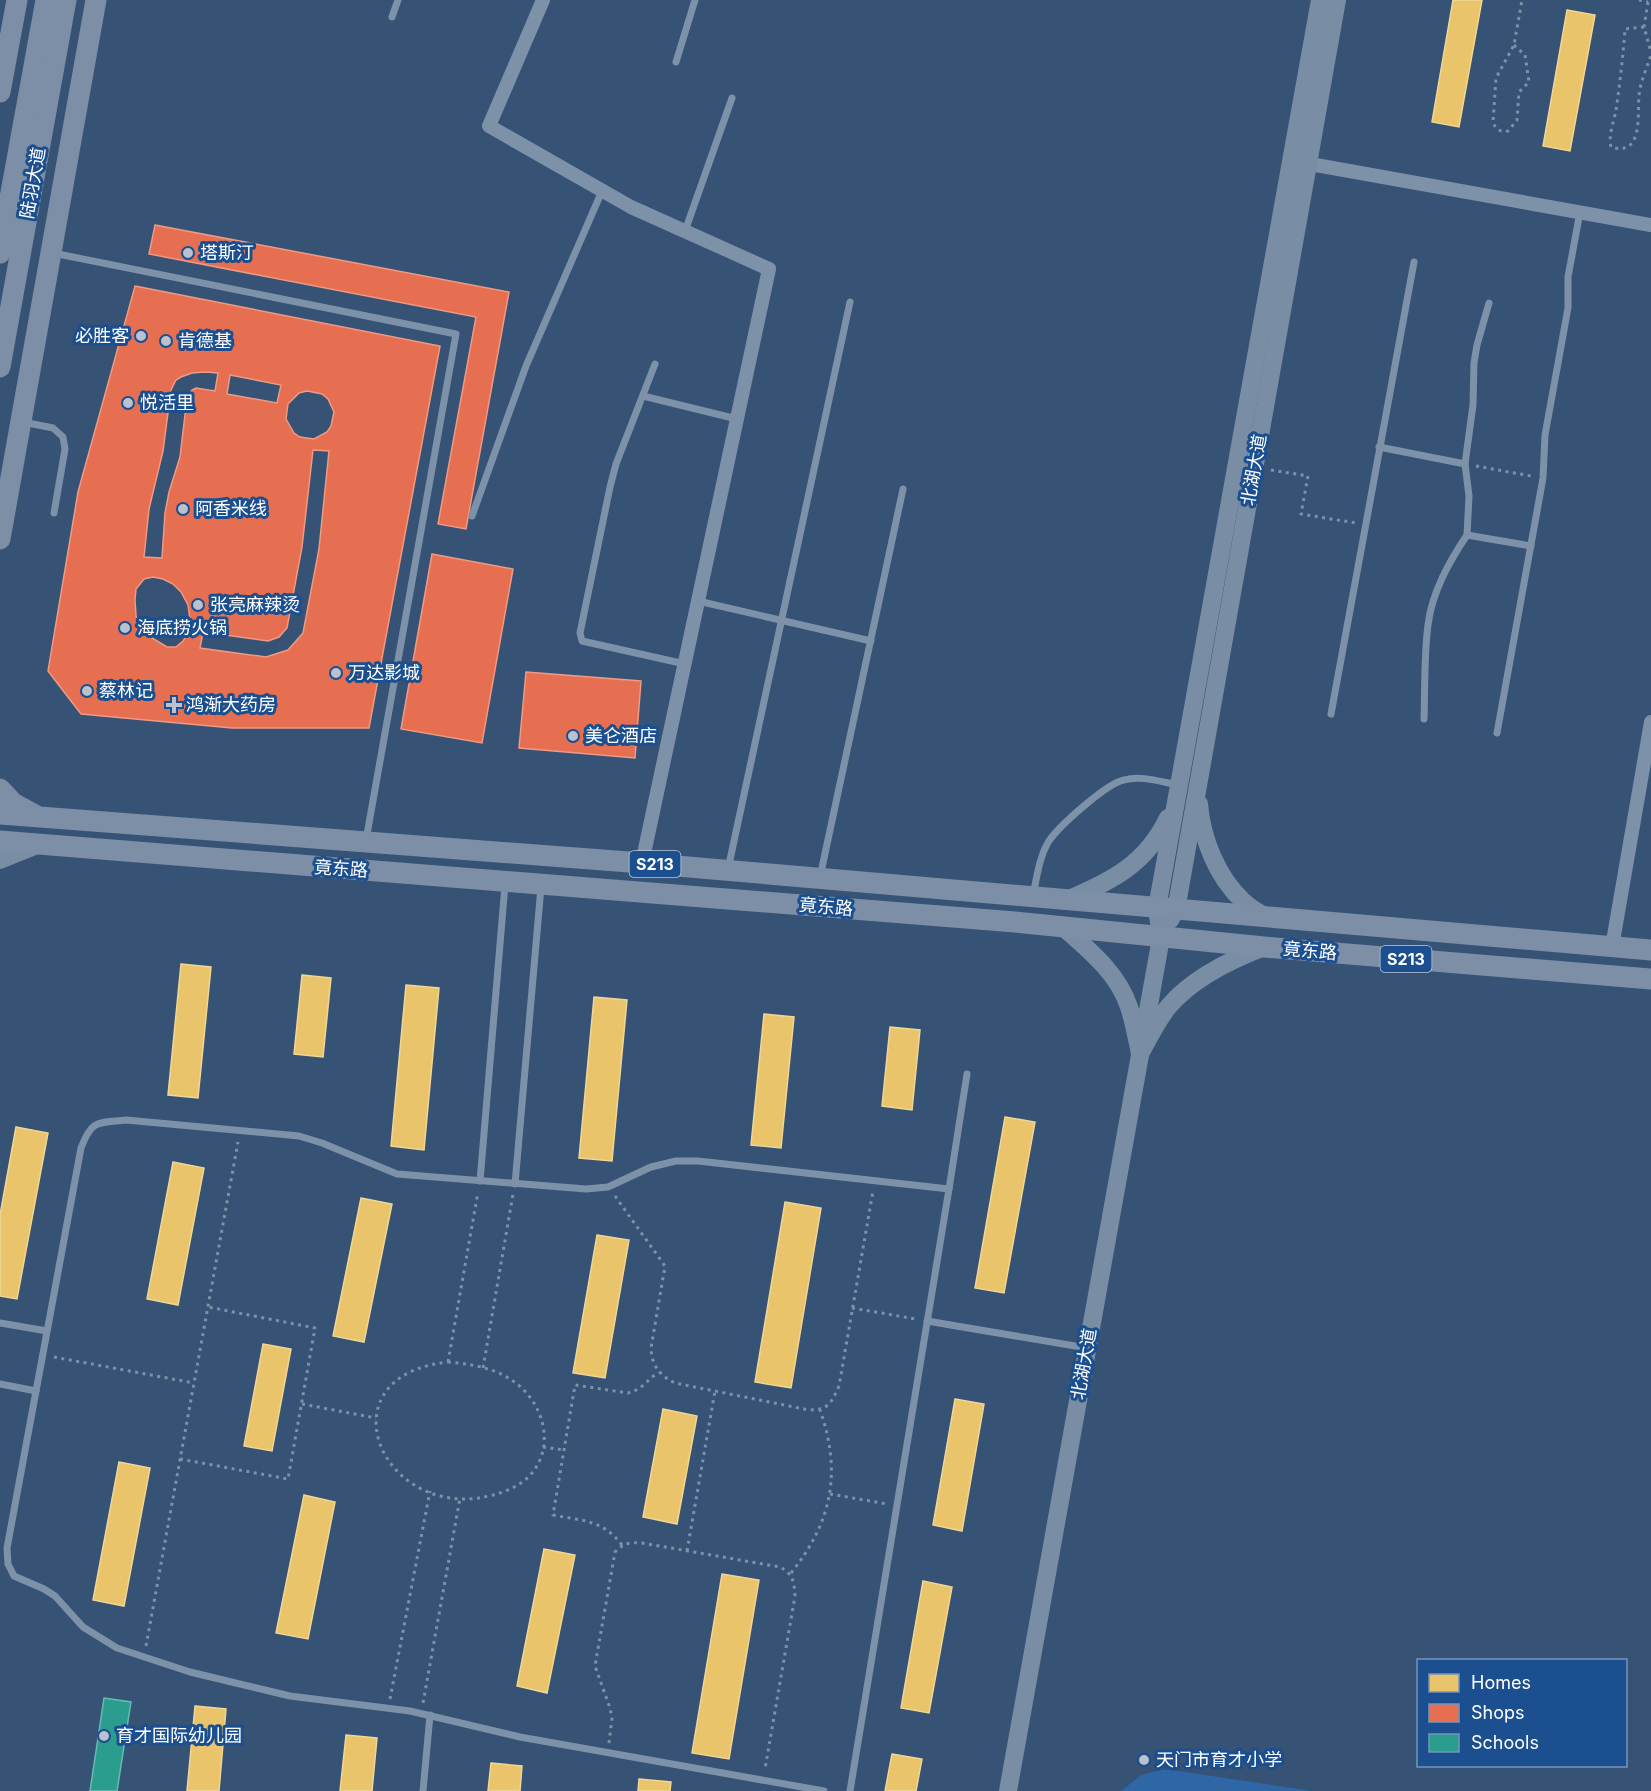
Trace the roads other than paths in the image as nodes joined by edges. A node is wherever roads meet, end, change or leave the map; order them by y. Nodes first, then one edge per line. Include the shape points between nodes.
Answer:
1 (16, 0) edge
2 (46, 0) edge
3 (66, 0) edge
4 (96, 0) edge
5 (398, 0) edge
6 (543, 0) edge
7 (695, 0) edge
8 (1320, 0) edge
9 (1337, 0) edge
10 (392, 17) dead end
11 (676, 62) dead end
12 (0, 92) edge
13 (732, 98) dead end
14 (1300, 162) junction
15 (602, 191) junction
16 (1580, 212) junction
17 (1651, 225) edge
18 (685, 231) junction
19 (51, 252) junction
20 (0, 253) edge
21 (1414, 262) dead end
22 (850, 302) dead end
23 (1489, 303) dead end
24 (655, 364) dead end
25 (0, 367) edge
26 (643, 396) junction
27 (737, 419) junction
28 (21, 421) junction
29 (1379, 447) junction
30 (1465, 464) junction
31 (903, 489) dead end
32 (54, 513) dead end
33 (472, 516) dead end
34 (1467, 535) junction
35 (0, 538) edge
36 (1531, 546) junction
37 (698, 601) junction
38 (782, 620) junction
39 (871, 641) junction
40 (685, 664) junction
41 (1331, 714) dead end
42 (1424, 719) dead end
43 (1651, 722) edge
44 (1497, 733) dead end
45 (1188, 787) junction
46 (0, 789) edge
47 (0, 814) edge
48 (41, 818) junction
49 (0, 841) edge
50 (365, 842) junction
51 (40, 844) junction
52 (0, 860) edge
53 (642, 863) junction
54 (728, 871) junction
55 (820, 879) junction
56 (505, 882) junction
57 (541, 885) junction
58 (1032, 897) junction
59 (1067, 900) junction
60 (1166, 909) junction
61 (1268, 918) junction
62 (1063, 927) junction
63 (1161, 938) junction
64 (1264, 947) junction
65 (1612, 947) junction
66 (1651, 950) edge
67 (1651, 979) edge
68 (1140, 1054) junction
69 (967, 1074) dead end
70 (480, 1181) junction
71 (515, 1184) junction
72 (949, 1189) junction
73 (927, 1321) junction
74 (0, 1323) edge
75 (47, 1331) junction
76 (1087, 1348) junction
77 (0, 1384) edge
78 (36, 1391) junction
79 (430, 1715) junction
80 (423, 1791) edge
81 (824, 1791) edge
82 (850, 1791) edge
83 (1008, 1791) edge

1 - 12 main road
2 - 20 main road, 陆羽大道
3 - 25 main road, 陆羽大道
4 - 19 main road
5 - 10 lane
6 - 15 street via 489,126
7 - 11 lane
8 - 14 main road, 北湖大道
9 - 14 main road, 北湖大道
13 - 18 lane
14 - 16 street
14 - 45 main road, 北湖大道
14 - 45 main road, 北湖大道 via 1254,468
15 - 18 street
15 - 33 lane via 526,366
16 - 17 street
16 - 36 lane
18 - 27 street via 769,269
19 - 28 main road
19 - 50 lane via 456,334
21 - 29 lane
22 - 38 lane
23 - 30 lane via 1474,363
24 - 26 lane
26 - 27 lane
26 - 40 lane via 616,464 580,633 582,641 597,646
27 - 37 street
28 - 32 lane via 53,428 63,437 65,449
28 - 35 main road
29 - 30 lane
29 - 41 lane
30 - 34 lane via 1469,496
31 - 39 lane
34 - 36 lane
34 - 42 lane via 1452,557 1432,605
36 - 44 lane
37 - 38 lane
37 - 40 street
38 - 39 lane
38 - 54 lane
39 - 55 lane
40 - 53 street
43 - 65 street
45 - 58 lane via 1138,778 1112,783 1048,842
45 - 59 main road via 1143,857 1104,883
45 - 60 main road, 北湖大道
45 - 61 main road via 1210,853 1230,888 1244,903
46 - 48 main road via 13,803
47 - 48 main road, 竟东路 / S213
48 - 50 main road, 竟东路 / S213
49 - 51 main road, 竟东路 / S213
50 - 53 main road, 竟东路 / S213
51 - 52 main road
51 - 56 main road, 竟东路 / S213
53 - 54 main road, 竟东路 / S213
54 - 55 main road, 竟东路 / S213
55 - 58 main road, 竟东路 / S213
56 - 57 main road, 竟东路 / S213
56 - 70 lane
57 - 62 main road, 竟东路 / S213
57 - 71 lane
58 - 59 main road, 竟东路 / S213
59 - 60 main road, 竟东路 / S213
60 - 61 main road, 竟东路 / S213
60 - 63 main road, 北湖大道
61 - 65 main road, 竟东路 / S213
62 - 63 main road, 竟东路 / S213
62 - 68 main road via 1090,951 1119,986 1129,1007
63 - 64 main road, 竟东路 / S213
63 - 68 main road, 北湖大道
64 - 67 main road, 竟东路 / S213
64 - 68 main road via 1219,968 1184,992 1168,1007
65 - 66 main road, 竟东路 / S213
68 - 76 main road, 北湖大道
69 - 72 lane
70 - 71 lane
70 - 75 lane via 397,1174 299,1136 126,1120 100,1123 88,1130 81,1148
71 - 72 lane via 608,1187 651,1167 698,1161
72 - 73 lane
73 - 76 lane
73 - 82 lane
74 - 75 lane
75 - 78 lane
76 - 83 main road, 北湖大道
77 - 78 lane
78 - 79 lane via 7,1548 14,1576 55,1596 83,1627 117,1648 190,1672 290,1696
79 - 80 lane
79 - 81 lane via 607,1754

